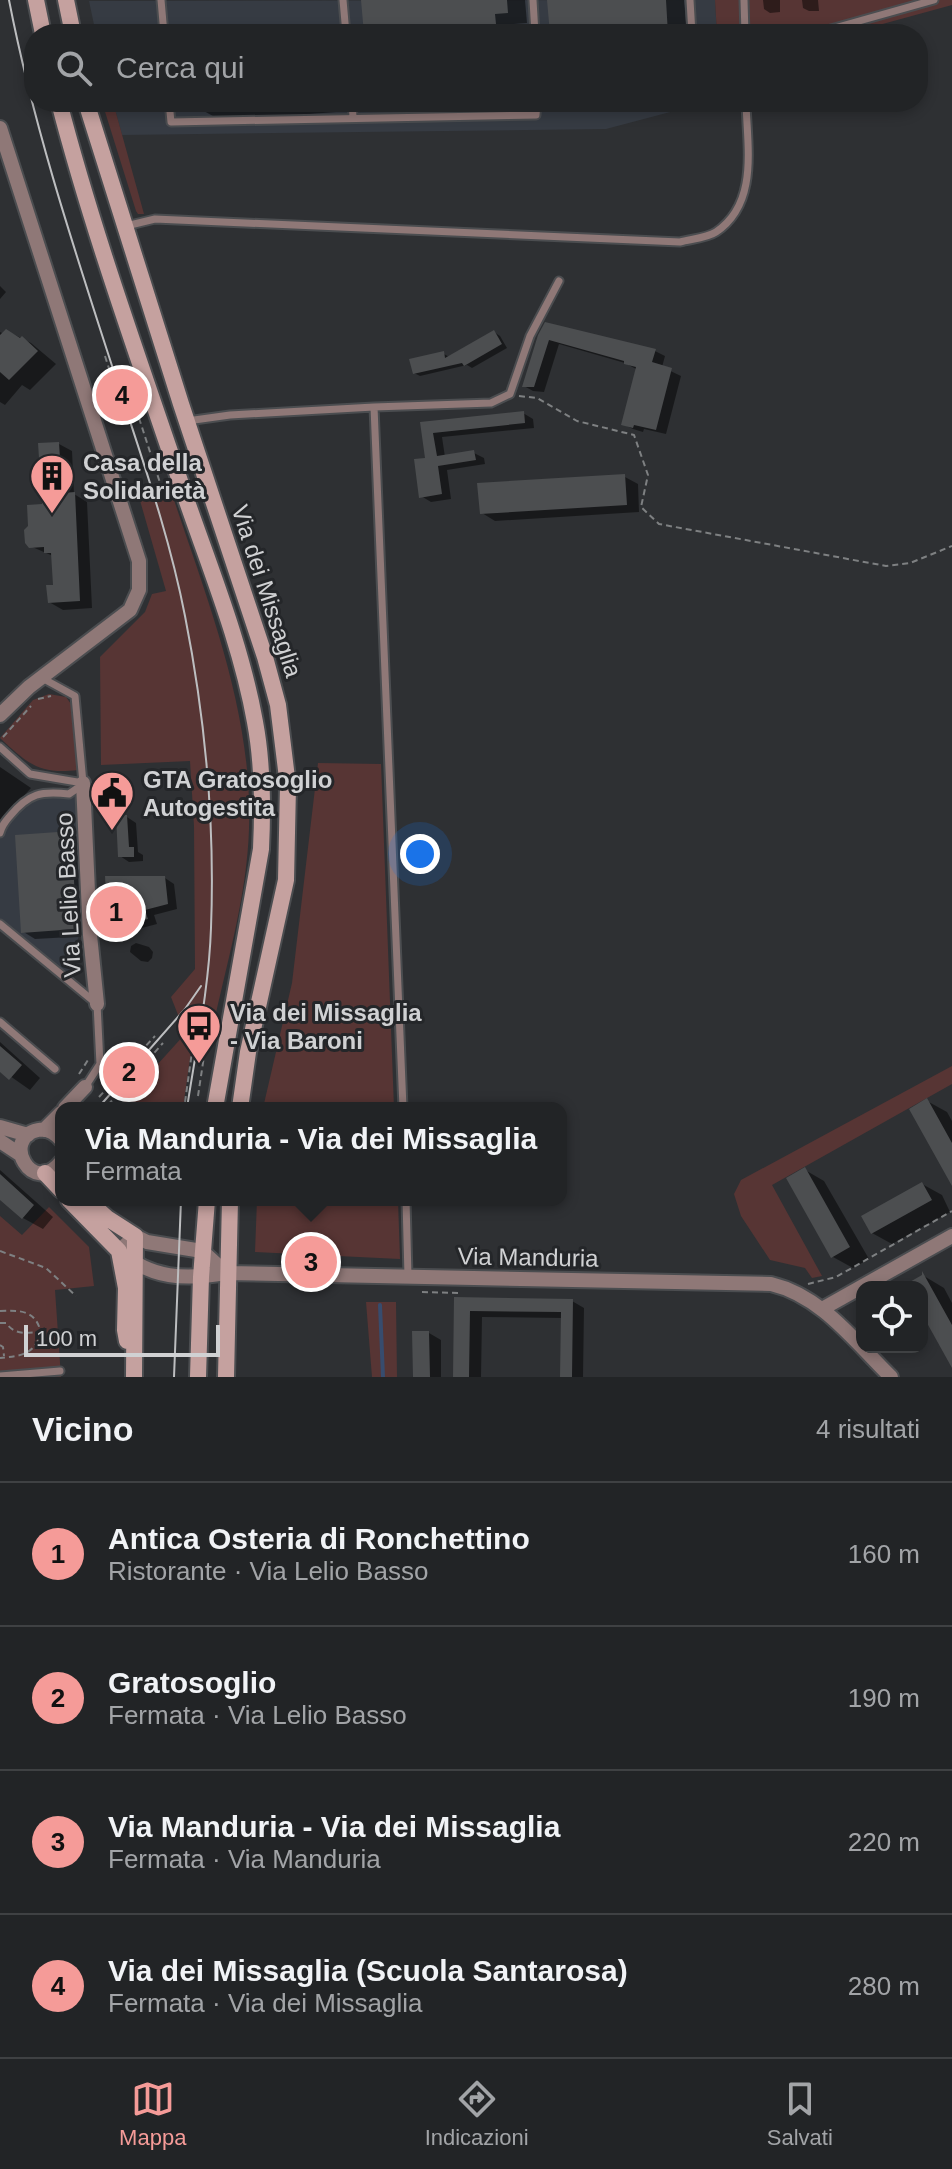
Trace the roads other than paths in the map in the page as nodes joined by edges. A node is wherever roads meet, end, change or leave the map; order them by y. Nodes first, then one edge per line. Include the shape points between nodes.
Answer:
1 (36, 0) edge
2 (66, 0) edge
3 (161, 0) edge
4 (343, 0) edge
5 (533, 0) edge
6 (690, 0) edge
7 (744, 0) edge
8 (934, 0) edge
9 (41, 24) edge
10 (71, 24) edge
11 (163, 24) edge
12 (345, 24) edge
13 (534, 24) edge
14 (691, 24) edge
15 (745, 24) edge
16 (849, 24) edge
17 (62, 112) edge
18 (89, 112) edge
19 (170, 112) edge
20 (353, 112) edge
21 (536, 112) edge
22 (746, 112) edge
23 (353, 117) junction
24 (0, 128) edge
25 (125, 226) junction
26 (559, 281) dead end
27 (374, 407) junction
28 (186, 421) junction
29 (42, 678) junction
30 (0, 715) edge
31 (0, 744) edge
32 (83, 783) junction
33 (0, 833) edge
34 (0, 924) edge
35 (97, 1004) junction
36 (0, 1022) edge
37 (55, 1069) dead end
38 (82, 1081) junction
39 (69, 1102) edge
40 (77, 1102) edge
41 (216, 1102) edge
42 (241, 1102) edge
43 (403, 1102) edge
44 (55, 1119) edge
45 (0, 1127) edge
46 (44, 1130) junction
47 (55, 1134) edge
48 (28, 1135) junction
49 (0, 1141) edge
50 (21, 1155) junction
51 (55, 1169) edge
52 (45, 1173) junction
53 (55, 1184) edge
54 (75, 1206) edge
55 (94, 1206) edge
56 (206, 1206) edge
57 (230, 1206) edge
58 (406, 1206) edge
59 (135, 1236) junction
60 (952, 1236) edge
61 (119, 1251) junction
62 (202, 1251) junction
63 (137, 1266) junction
64 (226, 1273) junction
65 (201, 1277) junction
66 (409, 1278) junction
67 (822, 1309) junction
68 (60, 1371) dead end
69 (134, 1373) edge
70 (0, 1376) edge
71 (198, 1377) edge
72 (226, 1377) edge
73 (891, 1377) edge

1 - 9 main road
2 - 10 main road
3 - 11 lane
4 - 12 lane
5 - 13 lane
6 - 14 lane
7 - 15 lane
8 - 16 lane
17 - 41 main road, Via dei Missaglia via 236,645 255,723 262,781 261,849
18 - 25 main road, Via dei Missaglia
19 - 23 lane via 171,122
20 - 23 lane
21 - 23 lane
22 - 25 lane via 748,180 738,209 715,233 680,242 155,219
24 - 29 street via 139,561 139,590 130,610
25 - 28 main road, Via dei Missaglia
26 - 27 lane via 530,336 510,394 491,403
27 - 28 lane
27 - 43 lane
28 - 42 main road, Via dei Missaglia via 265,657 278,705 288,786 286,880
29 - 30 street
29 - 32 lane, Via Lelio Basso via 75,696
31 - 32 lane via 30,774
32 - 33 lane, Via Lelio Basso via 69,794 47,792 24,800
32 - 35 street, Via Lelio Basso
34 - 35 lane, Via Lelio Basso
35 - 38 lane, Via Lelio Basso via 100,1064
36 - 37 lane
38 - 39 street, Via Lelio Basso
38 - 40 street, Via Lelio Basso
44 - 46 street
45 - 48 street
46 - 47 street
46 - 48 street
48 - 50 street
49 - 50 street
50 - 52 street via 28,1168
51 - 52 street
52 - 53 main road
54 - 61 main road
55 - 59 main road
56 - 62 main road
57 - 64 main road
58 - 66 lane
59 - 61 street
59 - 62 street
59 - 63 main road
60 - 67 street
61 - 63 street
61 - 69 main road
62 - 64 street
62 - 65 main road
63 - 65 street
63 - 69 main road
64 - 65 street
64 - 66 street, Via Manduria
64 - 72 main road
65 - 71 main road
66 - 67 street, Via Manduria via 753,1282 785,1288
67 - 73 street, Via Manduria
68 - 70 lane

